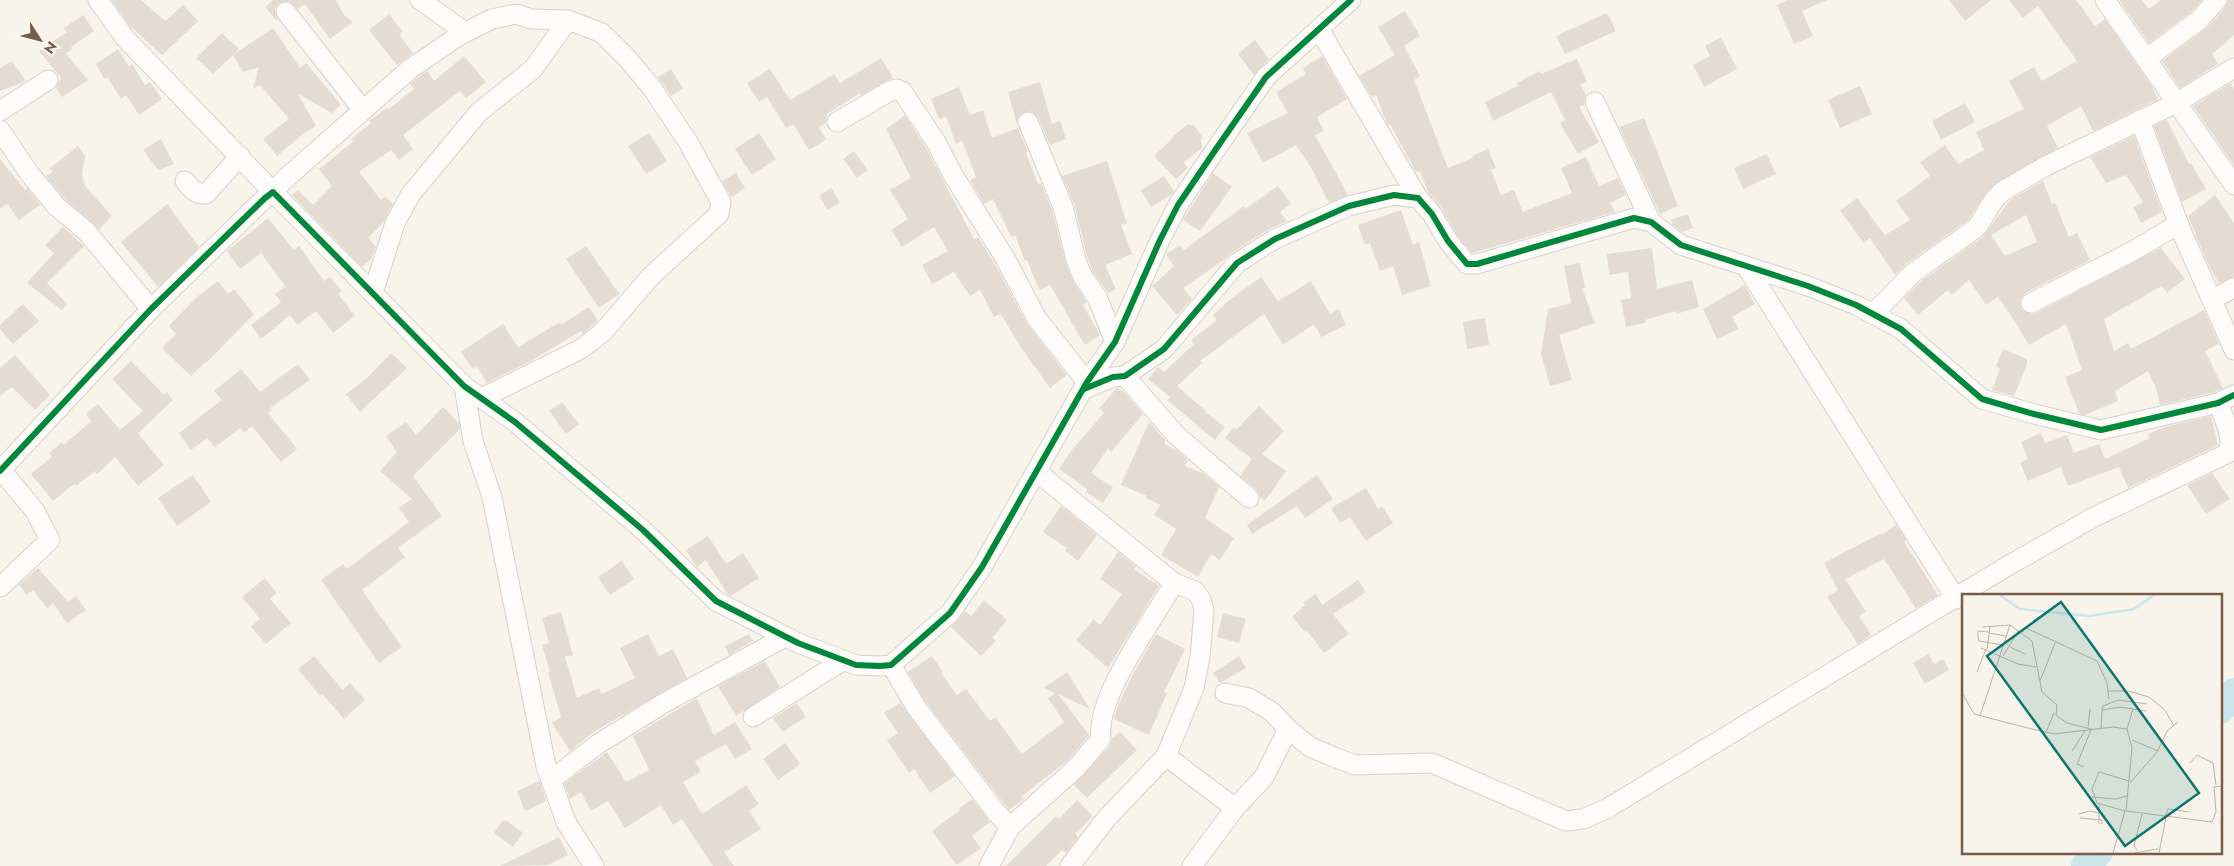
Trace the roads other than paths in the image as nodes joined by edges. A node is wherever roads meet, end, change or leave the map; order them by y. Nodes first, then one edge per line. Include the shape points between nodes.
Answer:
1 (98, 0) edge
2 (420, 0) edge
3 (522, 0) edge
4 (1352, 0) edge
5 (2105, 0) edge
6 (2217, 0) edge
7 (286, 12) dead end
8 (531, 19) junction
9 (568, 20) junction
10 (1320, 29) junction
11 (465, 32) junction
12 (2146, 59) junction
13 (2234, 68) edge
14 (48, 80) dead end
15 (1595, 102) dead end
16 (2176, 103) junction
17 (363, 110) junction
18 (0, 111) edge
19 (2140, 120) junction
20 (838, 122) dead end
21 (1028, 122) dead end
22 (0, 130) edge
23 (240, 156) junction
24 (185, 181) dead end
25 (2233, 181) edge
26 (273, 192) junction
27 (1418, 198) junction
28 (1651, 222) junction
29 (2179, 224) junction
30 (1746, 266) junction
31 (2234, 288) edge
32 (373, 293) junction
33 (2212, 299) junction
34 (2031, 302) dead end
35 (151, 309) junction
36 (1873, 314) junction
37 (1115, 342) junction
38 (2234, 350) edge
39 (1125, 376) junction
40 (464, 386) junction
41 (1086, 386) junction
42 (482, 398) junction
43 (2226, 399) edge
44 (1, 471) edge
45 (1038, 472) junction
46 (1249, 498) dead end
47 (1174, 583) junction
48 (0, 587) edge
49 (1964, 594) edge
50 (1962, 595) edge
51 (1956, 599) junction
52 (785, 637) junction
53 (844, 660) junction
54 (891, 665) junction
55 (1225, 693) dead end
56 (752, 716) dead end
57 (1288, 729) junction
58 (1166, 756) junction
59 (551, 780) junction
60 (1235, 808) junction
61 (1010, 827) junction
62 (594, 866) edge
63 (989, 866) edge
64 (1070, 866) edge
65 (1192, 866) edge

1 - 23 street via 125,38
2 - 11 street
3 - 8 street
4 - 10 street
5 - 12 street
6 - 12 street via 2199,20
7 - 17 street
8 - 9 street
8 - 11 street via 516,14 492,19
9 - 32 street via 533,68 479,112 411,194 395,223
9 - 42 street via 602,33 652,88 688,142 721,202 719,214 651,276 603,332 581,349
10 - 27 street
10 - 37 street via 1266,77 1178,205
11 - 17 street via 410,69
12 - 16 street
13 - 16 street
14 - 18 street
15 - 28 street
16 - 19 street
16 - 25 street
17 - 26 street
19 - 29 street
19 - 36 street via 2003,191 1976,228 1913,274
20 - 41 street via 890,91 902,91 1005,258 1037,319
21 - 37 street via 1063,207 1076,260 1097,297
22 - 35 street via 29,173 51,199 86,231
23 - 24 street via 206,194 201,195 191,189
23 - 26 street
26 - 32 street
26 - 35 street
27 - 28 street via 1466,264 1477,264 1634,218
27 - 39 street via 1394,194 1349,206 1275,238 1237,263 1164,349
28 - 30 street via 1681,245
29 - 33 street
29 - 34 street
30 - 36 street via 1808,286
30 - 51 street
31 - 33 street
32 - 40 street
33 - 38 street
35 - 44 street
36 - 43 street via 1901,329 1982,399 2034,414 2101,430
37 - 41 street
39 - 41 street
39 - 46 street via 1176,436
40 - 42 street
40 - 59 street via 473,441 492,497
41 - 45 street
42 - 52 street via 642,530 716,601
43 - 49 street via 2234,442 2228,453 2094,517
44 - 48 street via 35,511 50,540
45 - 47 street
45 - 54 street via 982,567 950,613
47 - 58 street via 1194,592 1201,599 1204,610 1194,688
47 - 61 street via 1109,696 1100,730 1101,739 1075,769
50 - 51 street
51 - 57 street via 1608,808 1583,819 1566,821 1432,763 1355,765 1310,747
52 - 53 street
52 - 59 street via 664,703 598,744
53 - 54 street via 856,665
53 - 56 street
54 - 61 street via 916,707
55 - 57 street via 1249,698 1272,712
57 - 60 street via 1264,777
58 - 60 street
58 - 64 street via 1106,819
59 - 62 street via 566,822
60 - 65 street
61 - 63 street

